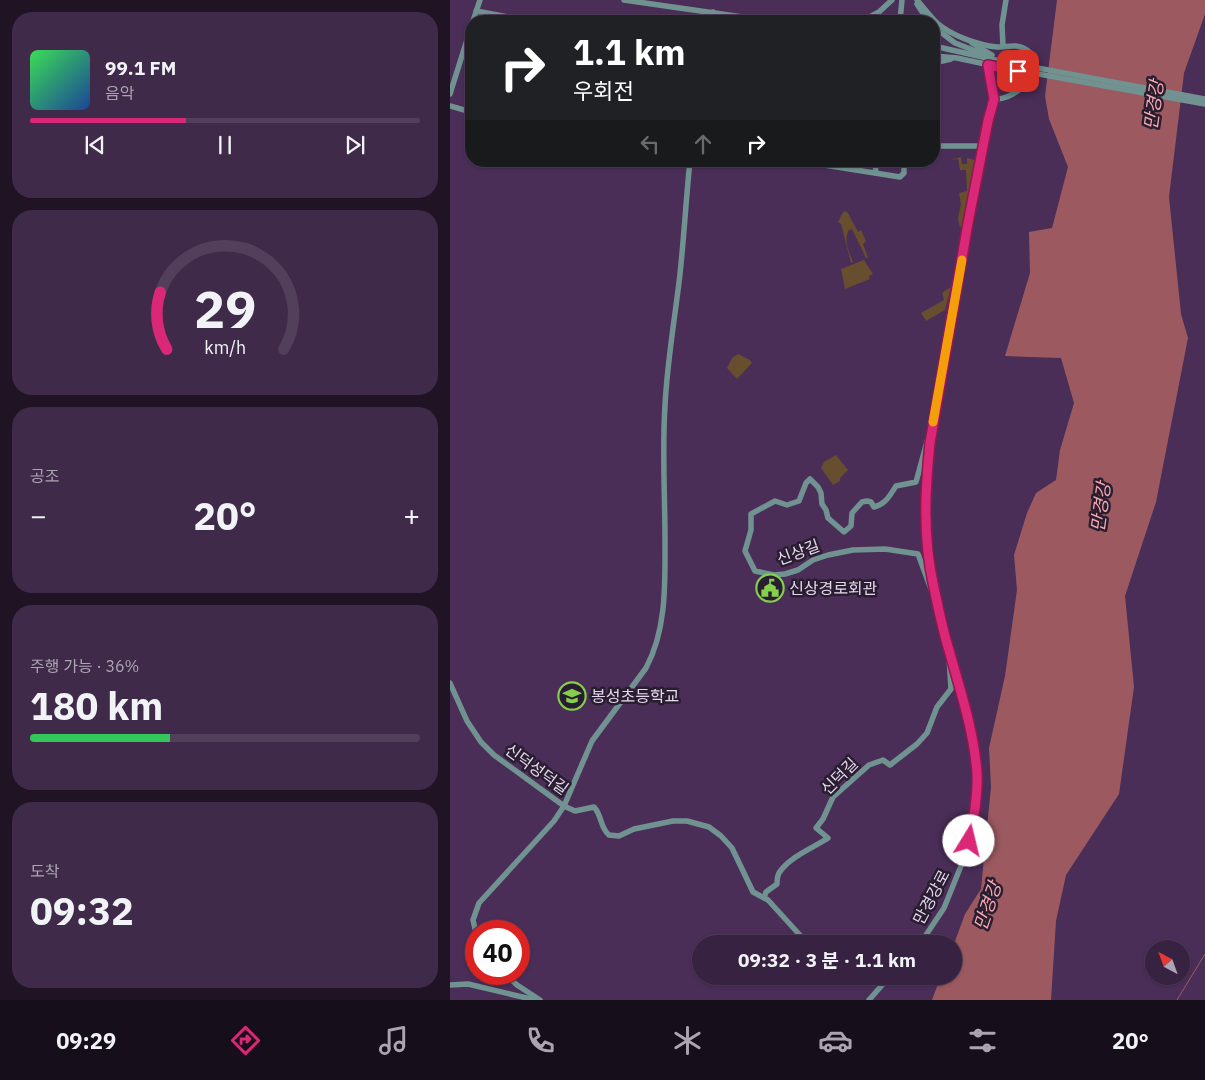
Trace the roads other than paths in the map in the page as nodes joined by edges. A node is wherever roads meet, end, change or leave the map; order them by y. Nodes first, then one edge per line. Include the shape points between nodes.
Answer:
1 (480, 0) edge
2 (624, 0) edge
3 (892, 0) edge
4 (904, 0) edge
5 (916, 0) edge
6 (1006, 0) edge
7 (476, 11) junction
8 (713, 12) junction
9 (475, 15) edge
10 (492, 15) edge
11 (712, 15) edge
12 (732, 15) edge
13 (873, 15) edge
14 (901, 15) edge
15 (905, 15) edge
16 (924, 15) edge
17 (930, 15) edge
18 (940, 25) edge
19 (940, 32) edge
20 (968, 39) junction
21 (465, 46) edge
22 (1001, 46) junction
23 (940, 48) edge
24 (463, 52) joint
25 (940, 57) edge
26 (957, 58) junction
27 (993, 61) junction
28 (940, 62) edge
29 (450, 94) edge
30 (994, 99) junction
31 (1205, 99) edge
32 (1205, 104) edge
33 (450, 106) edge
34 (465, 110) edge
35 (940, 146) edge
36 (984, 146) junction
37 (690, 167) edge
38 (838, 167) edge
39 (876, 167) edge
40 (904, 167) edge
41 (876, 173) junction
42 (933, 423) junction
43 (939, 612) junction
44 (949, 650) junction
45 (450, 683) edge
46 (564, 806) junction
47 (764, 898) junction
48 (474, 920) edge
49 (800, 935) edge
50 (926, 935) edge
51 (450, 985) edge
52 (512, 985) edge
53 (520, 985) edge
54 (882, 985) edge
55 (504, 992) junction
56 (536, 1000) edge
57 (540, 1000) edge
58 (869, 1000) edge

1 - 7 street
2 - 8 street
3 - 13 street
4 - 14 street
4 - 15 street
5 - 16 street
5 - 17 street
6 - 22 street
7 - 9 street
7 - 10 street
8 - 11 street
8 - 12 street
18 - 20 street
19 - 27 street via 955,43
20 - 22 street
20 - 27 street
21 - 24 street
22 - 27 street
22 - 30 street via 1012,45 1027,50 1035,60 1035,70 1031,80 1017,91 1005,98
23 - 27 street
24 - 29 street
25 - 26 street
26 - 27 street
26 - 28 street
27 - 30 street, 만경강로
27 - 31 street, bridge
27 - 32 street, bridge
30 - 36 street, 만경강로
33 - 34 street
35 - 36 street
36 - 42 street, 만경강로
37 - 46 street via 666,390 665,583 661,625 652,658 592,742
38 - 41 street
39 - 41 street
40 - 41 street via 900,177
42 - 43 street, 만경강로 via 927,472 926,523 931,575
42 - 43 street, 신상길 via 916,482 896,486 888,499 878,506 862,502 852,513 847,530 844,532 828,518 821,493 810,479 799,500 787,505 774,501 752,514 745,551 755,571 774,575 798,570 813,560 845,551 880,548 918,554
43 - 44 street, 만경강로
44 - 47 street, 신덕길 via 951,689 937,707 926,733 890,764 883,760 869,765 833,797 816,828 828,838 784,867
44 - 50 street, 만경강로 via 971,734 977,774 969,841 960,872 944,908
45 - 46 street, 신덕성덕길 via 467,721 481,742
46 - 47 street, 신덕성덕길 via 575,811 594,807 606,833 613,836 673,821 688,821 709,828 732,848 750,887
46 - 48 street via 546,831 479,903
47 - 49 street, 신덕성덕길
51 - 55 street via 468,984
52 - 55 street
53 - 57 street
54 - 58 street
55 - 56 street

